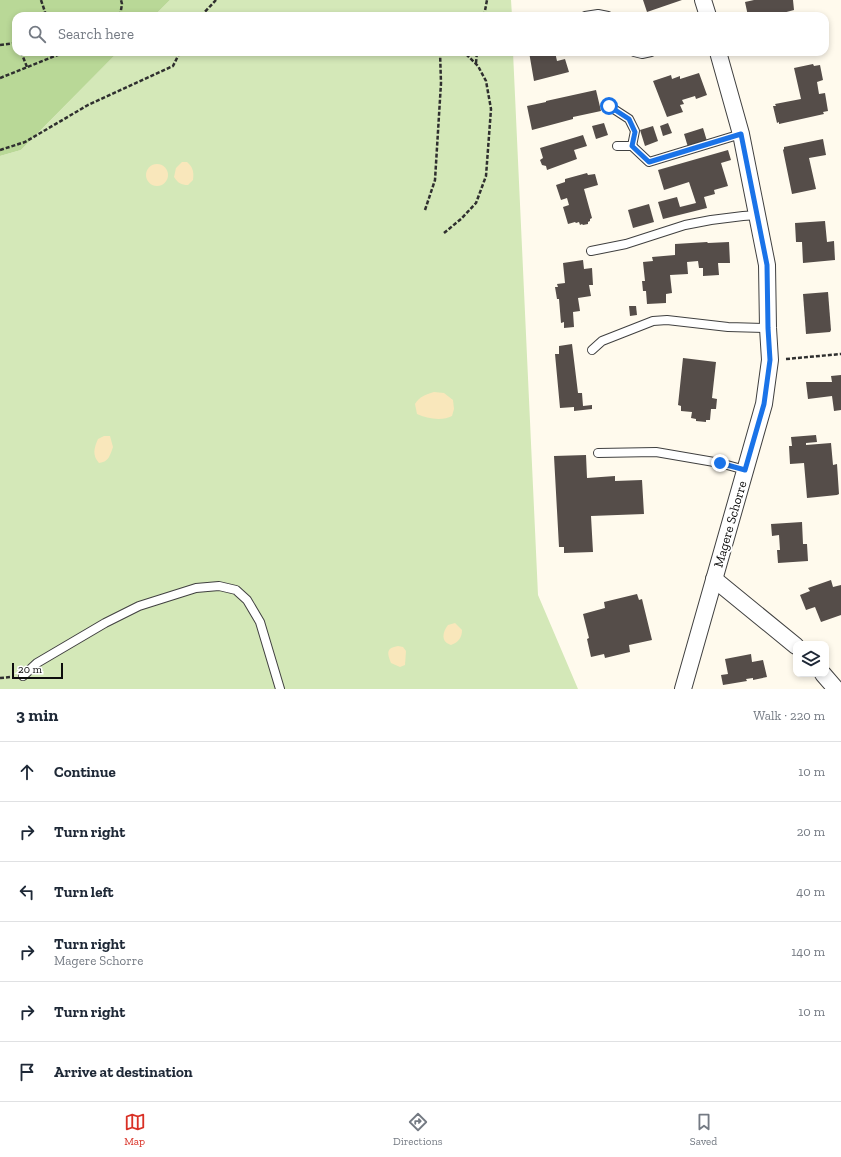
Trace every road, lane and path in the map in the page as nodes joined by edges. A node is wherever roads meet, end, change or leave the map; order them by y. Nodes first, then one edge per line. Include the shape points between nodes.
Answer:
1 (41, 0) edge
2 (120, 0) edge
3 (216, 0) edge
4 (487, 0) edge
5 (703, 0) edge
6 (45, 12) edge
7 (121, 12) edge
8 (205, 12) edge
9 (485, 12) edge
10 (707, 12) edge
11 (12, 44) edge
12 (0, 46) edge
13 (23, 56) edge
14 (55, 56) edge
15 (178, 56) edge
16 (440, 56) edge
17 (468, 56) edge
18 (477, 56) edge
19 (719, 56) edge
20 (476, 63) junction
21 (27, 67) junction
22 (0, 78) edge
23 (609, 106) dead end
24 (741, 134) junction
25 (617, 146) dead end
26 (632, 146) junction
27 (0, 150) edge
28 (425, 210) dead end
29 (758, 216) junction
30 (444, 233) dead end
31 (592, 251) dead end
32 (768, 328) junction
33 (592, 350) dead end
34 (841, 354) edge
35 (770, 360) junction
36 (598, 453) dead end
37 (745, 470) junction
38 (714, 579) junction
39 (793, 644) edge
40 (23, 676) dead end
41 (826, 677) edge
42 (280, 689) edge
43 (683, 689) edge
44 (836, 689) edge

1 - 6 path
2 - 7 path
3 - 8 path
4 - 9 path
5 - 10 street
11 - 12 path
13 - 21 path
14 - 21 path
15 - 27 path via 173,66 88,105 25,142
16 - 28 path via 436,180
17 - 20 path
18 - 20 path
19 - 24 street, Magere Schorre
20 - 30 path via 486,81 491,109 486,176 476,203 461,220
21 - 22 path
23 - 26 lane via 629,119 635,132
24 - 26 lane via 649,162
24 - 29 street, Magere Schorre
25 - 26 lane
29 - 31 lane via 684,225 626,244
29 - 32 street, Magere Schorre via 767,265
32 - 33 lane via 653,321 602,341
32 - 35 street, Magere Schorre
34 - 35 path
35 - 37 street, Magere Schorre via 764,404
36 - 37 lane via 656,452
37 - 38 street, Magere Schorre
38 - 39 street
38 - 43 street, Magere Schorre
40 - 42 lane via 37,663 139,606 196,588 219,586 236,590 247,600 260,622
41 - 44 street

